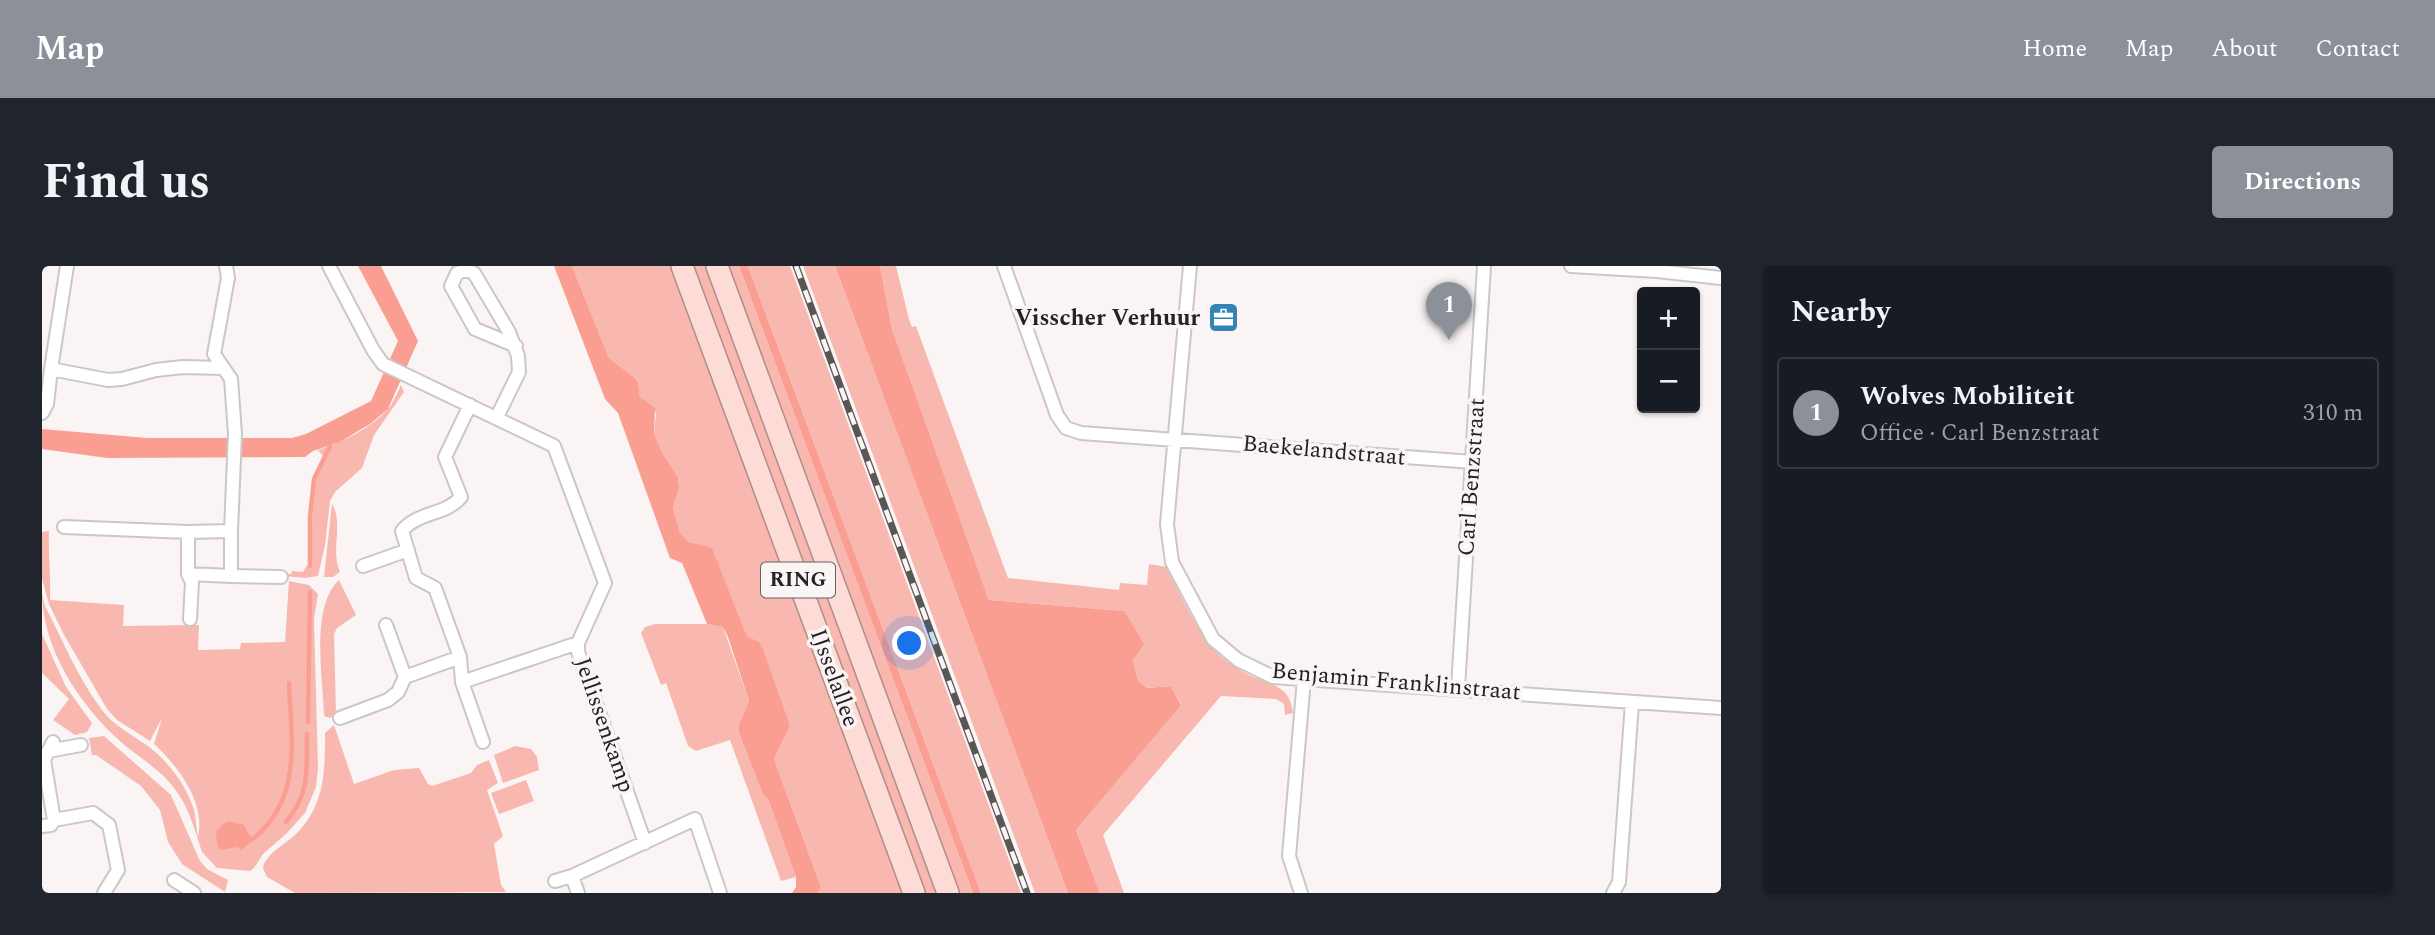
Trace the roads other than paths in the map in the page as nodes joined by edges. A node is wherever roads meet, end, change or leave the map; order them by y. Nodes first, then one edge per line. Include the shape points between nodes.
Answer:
1 (67, 266) edge
2 (226, 266) edge
3 (329, 266) edge
4 (682, 266) edge
5 (717, 266) edge
6 (1003, 266) edge
7 (1190, 266) edge
8 (1484, 266) edge
9 (1571, 266) edge
10 (1658, 269) edge
11 (1721, 278) edge
12 (516, 346) junction
13 (223, 368) junction
14 (51, 369) junction
15 (470, 405) junction
16 (42, 413) edge
17 (497, 417) junction
18 (1175, 439) junction
19 (1473, 462) junction
20 (64, 527) dead end
21 (231, 531) junction
22 (188, 532) junction
23 (408, 550) junction
24 (363, 566) dead end
25 (188, 574) junction
26 (231, 576) junction
27 (281, 577) dead end
28 (190, 619) dead end
29 (386, 625) dead end
30 (578, 643) junction
31 (460, 657) junction
32 (405, 677) junction
33 (1304, 679) junction
34 (462, 682) junction
35 (1458, 688) junction
36 (1632, 703) junction
37 (1721, 708) edge
38 (340, 718) dead end
39 (483, 742) dead end
40 (81, 745) dead end
41 (48, 823) edge
42 (645, 843) junction
43 (572, 876) junction
44 (174, 880) dead end
45 (555, 881) dead end
46 (104, 893) edge
47 (194, 893) edge
48 (578, 893) edge
49 (720, 893) edge
50 (914, 893) edge
51 (948, 893) edge
52 (1301, 893) edge
53 (1613, 893) edge

1 - 14 street
2 - 13 street via 228,278 214,354
3 - 15 street via 383,363
4 - 50 main road, IJsselallee / RING
5 - 51 main road, IJsselallee / RING
6 - 18 street, Baekelandstraat via 1057,415 1066,428 1080,433
7 - 18 street, Benjamin Franklinstraat
8 - 19 street, Carl Benzstraat
9 - 10 street
10 - 11 street
12 - 12 street via 474,273 457,272 451,286 475,329
12 - 17 street via 519,372
13 - 14 street via 156,369 108,380
13 - 21 street via 231,379 235,434
14 - 16 street
15 - 17 street
15 - 23 street via 445,457 461,498 454,505 410,521 402,531
17 - 30 street via 554,446 605,583
18 - 19 street, Baekelandstraat
18 - 33 street, Benjamin Franklinstraat via 1168,543 1172,562 1196,609 1213,639 1238,660 1273,677
19 - 35 street, Carl Benzstraat
20 - 22 street
21 - 22 street
21 - 26 street
22 - 25 street
23 - 24 street
23 - 31 street via 416,578 435,588
25 - 26 street
25 - 28 street via 192,582
26 - 27 street
29 - 32 street
30 - 34 street, Jellissenkamp
30 - 42 street, Jellissenkamp
31 - 32 street
31 - 34 street
32 - 38 street via 388,700
33 - 35 street, Benjamin Franklinstraat
33 - 52 street via 1289,856
34 - 39 street
35 - 36 street, Benjamin Franklinstraat
36 - 37 street, Benjamin Franklinstraat
36 - 53 street via 1619,882
40 - 41 street via 51,747 44,760
41 - 46 street via 93,813 109,825 118,870
42 - 43 street
42 - 49 street via 695,820
43 - 45 street
43 - 48 street
44 - 47 street

